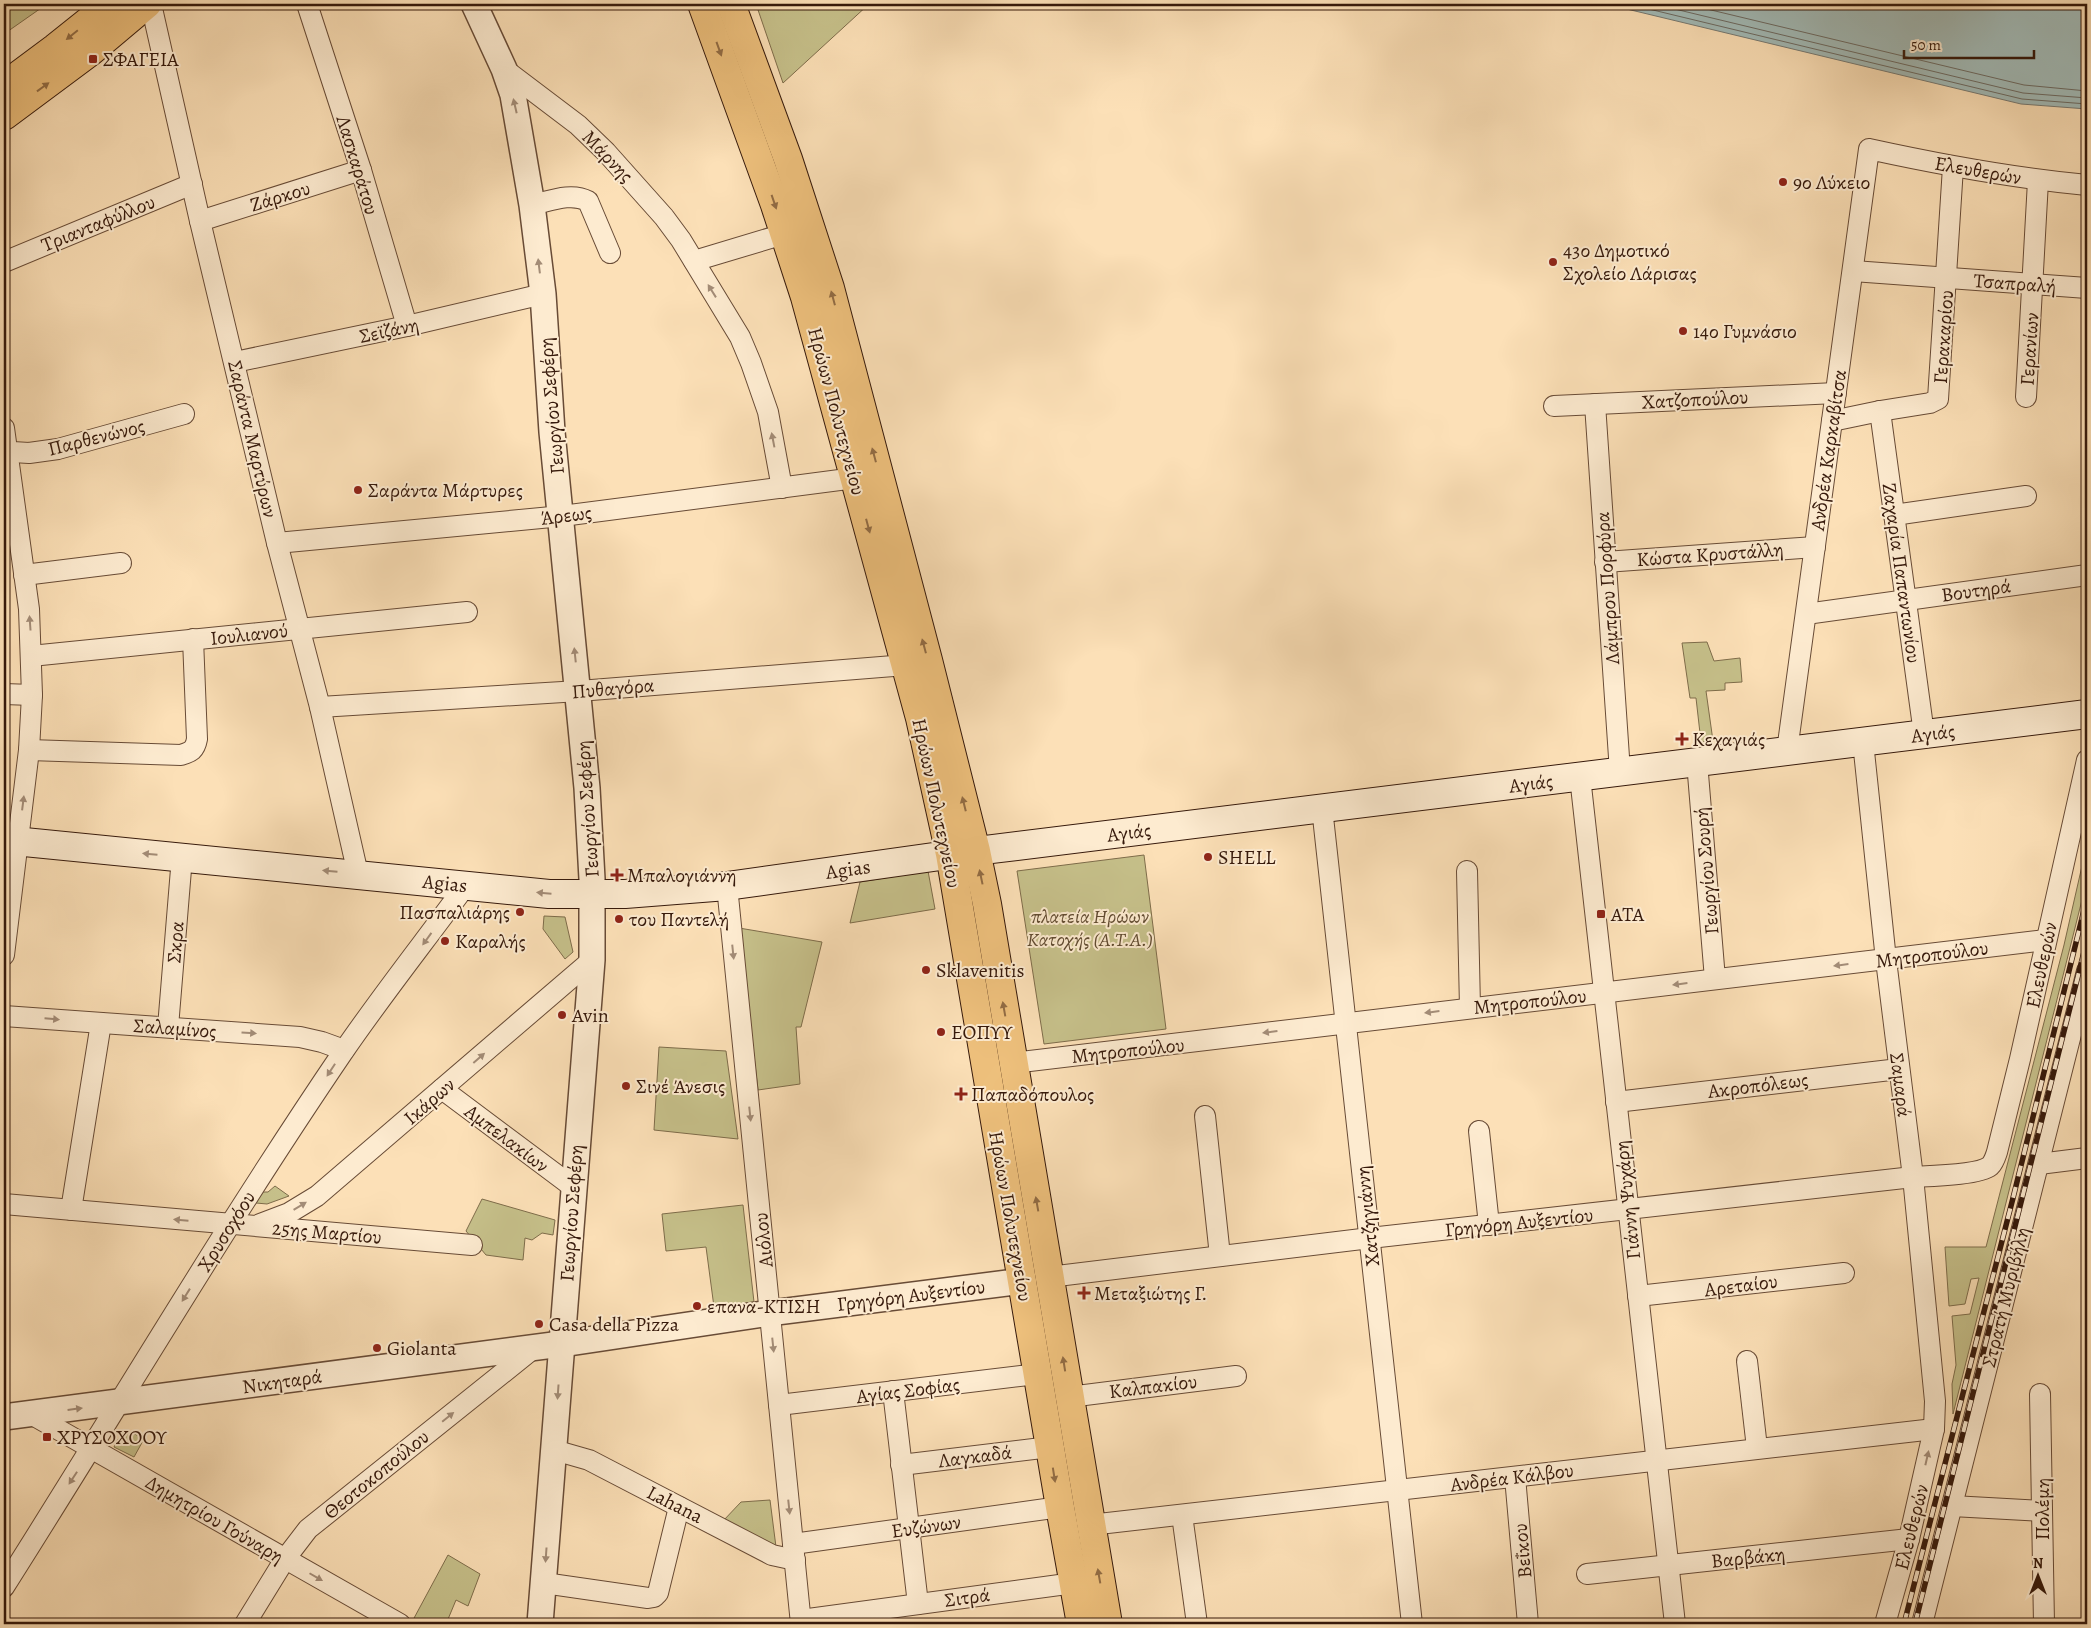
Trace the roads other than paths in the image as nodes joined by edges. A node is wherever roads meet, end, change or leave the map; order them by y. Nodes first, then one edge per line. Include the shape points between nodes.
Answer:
1 (110, 4) edge
2 (147, 4) edge
3 (151, 4) edge
4 (307, 4) edge
5 (474, 4) edge
6 (702, 4) edge
7 (731, 4) edge
8 (504, 69) junction
9 (4, 86) edge
10 (4, 116) edge
11 (1869, 149) joint
12 (1953, 167) junction
13 (361, 170) junction
14 (2038, 180) junction
15 (192, 184) junction
16 (2087, 185) edge
17 (532, 205) junction
18 (200, 221) junction
19 (784, 234) junction
20 (610, 253) dead end
21 (694, 261) junction
22 (4, 262) edge
23 (1853, 271) junction
24 (1947, 278) junction
25 (2033, 284) junction
26 (2087, 288) edge
27 (542, 294) junction
28 (407, 326) junction
29 (235, 362) junction
30 (1836, 393) junction
31 (2026, 397) dead end
32 (1595, 404) junction
33 (1554, 406) dead end
34 (1880, 411) junction
35 (184, 414) dead end
36 (1832, 421) junction
37 (4, 428) edge
38 (5, 448) edge
39 (855, 478) junction
40 (782, 488) junction
41 (2026, 496) dead end
42 (1894, 515) junction
43 (562, 516) junction
44 (277, 543) junction
45 (1815, 547) junction
46 (1605, 562) junction
47 (122, 563) dead end
48 (24, 574) junction
49 (2087, 575) edge
50 (1906, 599) junction
51 (467, 612) dead end
52 (1806, 614) junction
53 (299, 629) junction
54 (193, 640) junction
55 (31, 656) junction
56 (906, 665) junction
57 (579, 691) junction
58 (4, 694) edge
59 (32, 695) junction
60 (320, 707) junction
61 (2087, 714) edge
62 (1924, 734) junction
63 (1863, 742) junction
64 (29, 750) junction
65 (1787, 751) junction
66 (2087, 760) edge
67 (1697, 762) junction
68 (1620, 772) junction
69 (1580, 777) junction
70 (1322, 808) junction
71 (11, 841) edge
72 (963, 853) junction
73 (182, 857) junction
74 (1467, 871) dead end
75 (358, 874) junction
76 (466, 886) junction
77 (727, 886) junction
78 (592, 895) junction
79 (2046, 940) junction
80 (4, 955) edge
81 (592, 960) junction
82 (1886, 960) junction
83 (2087, 970) edge
84 (1715, 980) junction
85 (1604, 993) junction
86 (1470, 1008) junction
87 (4, 1016) edge
88 (1345, 1022) junction
89 (101, 1023) junction
90 (168, 1027) junction
91 (344, 1050) junction
92 (1014, 1062) junction
93 (1899, 1069) junction
94 (442, 1089) junction
95 (1616, 1102) junction
96 (1205, 1116) dead end
97 (1479, 1131) dead end
98 (2087, 1158) edge
99 (2039, 1164) junction
100 (1988, 1167) joint
101 (1912, 1177) junction
102 (573, 1187) junction
103 (4, 1204) edge
104 (1628, 1209) junction
105 (71, 1210) junction
106 (230, 1224) junction
107 (1489, 1225) junction
108 (256, 1226) junction
109 (1370, 1238) junction
110 (472, 1245) dead end
111 (1220, 1256) junction
112 (1844, 1273) dead end
113 (1049, 1277) junction
114 (1023, 1281) junction
115 (1638, 1296) junction
116 (770, 1313) junction
117 (561, 1344) junction
118 (534, 1348) junction
119 (1747, 1361) dead end
120 (1037, 1374) junction
121 (1236, 1376) dead end
122 (893, 1391) junction
123 (2040, 1394) dead end
124 (1069, 1397) junction
125 (120, 1404) junction
126 (779, 1405) junction
127 (31, 1414) junction
128 (4, 1417) edge
129 (1934, 1429) junction
130 (1050, 1447) junction
131 (1757, 1448) junction
132 (92, 1449) junction
133 (554, 1450) junction
134 (1656, 1460) junction
135 (901, 1465) junction
136 (1515, 1477) junction
137 (1398, 1490) junction
138 (1952, 1506) junction
139 (679, 1507) junction
140 (1060, 1507) junction
141 (2041, 1511) junction
142 (1182, 1514) junction
143 (1090, 1525) junction
144 (909, 1528) junction
145 (1909, 1539) junction
146 (794, 1552) junction
147 (285, 1559) junction
148 (1668, 1565) junction
149 (1587, 1574) dead end
150 (544, 1583) junction
151 (1074, 1583) junction
152 (4, 1587) edge
153 (918, 1604) junction
154 (801, 1622) edge
155 (245, 1624) edge
156 (400, 1624) edge
157 (540, 1624) edge
158 (1081, 1624) edge
159 (1108, 1624) edge
160 (1197, 1624) edge
161 (1412, 1624) edge
162 (1528, 1624) edge
163 (1675, 1624) edge
164 (1885, 1624) edge
165 (1922, 1624) edge
166 (2044, 1624) edge

1 -> 9 main road
10 -> 2 main road via 90,52
3 - 15 street, Σαράντα Μαρτύρων
4 - 13 street, Λασκαράτου
5 - 8 street, Γεωργίου Σεφέρη
6 -> 19 main road, Ηρώων Πολυτεχνείου
72 -> 7 main road, Ηρώων Πολυτεχνείου via 928,660 830,288 788,159
17 -> 8 street, Γεωργίου Σεφέρη via 517,112
8 - 21 street, Μάρνης via 578,125 606,152 664,217
11 - 12 street, Ελευθερών
11 - 23 street, Ανδρέα Καρκαβίτσα
12 - 14 street, Ελευθερών
12 - 24 street, Γερακαρίου
13 - 18 street, Ζάρκου
13 - 28 street, Λασκαράτου
14 - 16 street, Ελευθερών
14 - 25 street, Γερανίων
15 - 18 street, Σαράντα Μαρτύρων
15 - 22 street, Τριανταφύλλου
17 - 20 street via 570,197 588,201
27 -> 17 street, Γεωργίου Σεφέρη
18 - 29 street, Σαράντα Μαρτύρων
19 - 21 street
19 - 39 main road, Ηρώων Πολυτεχνείου via 817,338
40 -> 21 street, Μάρνης via 760,383 740,337
23 - 24 street, Τσαπραλή
23 - 30 street, Ανδρέα Καρκαβίτσα
24 - 25 street, Τσαπραλή
24 - 34 street, Γερακαρίου via 1938,399
25 - 26 street, Τσαπραλή
25 - 31 street, Γερανίων
27 - 28 street, Σεϊζάνη
27 - 43 street, Γεωργίου Σεφέρη
28 - 29 street, Σεϊζάνη
29 - 44 street, Σαράντα Μαρτύρων
30 - 32 street, Χατζοπούλου
30 - 36 street, Ανδρέα Καρκαβίτσα
32 - 33 street, Χατζοπούλου
32 - 46 street, Λάμπρου Πορφύρα
34 - 36 street, Γερακαρίου
34 - 42 street, Ζαχαρία Παπαντωνίου
35 - 38 street, Παρθενώνος via 58,448 29,453
36 - 45 street, Ανδρέα Καρκαβίτσα
37 - 38 street
38 - 48 street
39 - 40 street, Άρεως
39 -> 56 main road, Ηρώων Πολυτεχνείου
40 - 43 street, Άρεως
41 - 42 street
42 - 50 street, Ζαχαρία Παπαντωνίου
43 - 44 street, Άρεως
57 -> 43 street, Γεωργίου Σεφέρη
44 - 53 street, Σαράντα Μαρτύρων
45 - 46 street, Κώστα Κρυστάλλη
45 - 52 street, Ανδρέα Καρκαβίτσα
46 - 68 street, Λάμπρου Πορφύρα
47 - 48 street
55 -> 48 street
49 - 50 street, Βουτηρά
50 - 52 street, Βουτηρά
50 - 62 street, Ζαχαρία Παπαντωνίου
51 - 53 street, Ιουλιανού
52 - 65 street, Ανδρέα Καρκαβίτσα
53 - 54 street, Ιουλιανού
53 - 60 street, Σαράντα Μαρτύρων
54 - 55 street, Ιουλιανού
54 - 64 street via 197,739 192,751 181,755
55 - 59 street
56 - 57 street, Πυθαγόρα
56 - 72 main road, Ηρώων Πολυτεχνείου
57 - 60 street, Πυθαγόρα
57 - 78 street, Γεωργίου Σεφέρη
58 - 59 street
59 - 64 street
60 - 75 street, Σαράντα Μαρτύρων
61 - 62 main road, Αγιάς
62 - 63 main road, Αγιάς
63 - 65 main road, Αγιάς
63 - 82 street, Σαμαρά
71 -> 64 street
65 - 67 main road, Αγιάς
66 - 79 street, Ελευθερών
67 - 68 main road, Αγιάς
67 - 84 street, Γεωργίου Σουρή
68 - 69 main road, Αγιάς
69 - 70 main road, Αγιάς
69 - 85 street, Γιάννη Ψυχάρη
70 - 72 main road, Αγιάς
70 - 88 street, Χατζηγιάννη
73 -> 71 main road, Agias
71 - 80 street
72 - 77 main road, Agias
92 -> 72 main road, Ηρώων Πολυτεχνείου via 987,904
72 - 114 main road, Ηρώων Πολυτεχνείου
75 -> 73 main road, Agias
73 - 90 street, Σκρα
74 - 86 street
75 - 76 main road, Agias
78 -> 76 main road, Agias
76 -> 91 street, Χρυσοχόου
77 - 78 main road, Agias
77 -> 116 street, Αιόλου
78 - 81 street, Γεωργίου Σεφέρη
79 - 82 street, Μητροπούλου
79 - 100 street, Ελευθερών via 1997,1152
94 -> 81 street, Ικάρων
81 - 102 street, Γεωργίου Σεφέρη
82 -> 84 street, Μητροπούλου
82 - 93 street, Σαμαρά
83 - 99 street, Στρατή Μυριβήλη
84 -> 85 street, Μητροπούλου
85 - 86 street, Μητροπούλου
85 - 95 street, Γιάννη Ψυχάρη
86 -> 88 street, Μητροπούλου
87 -> 89 street, Σαλαμίνος
88 -> 92 street, Μητροπούλου
88 - 109 street, Χατζηγιάννη
89 - 90 street, Σαλαμίνος
89 - 105 street
90 -> 91 street, Σαλαμίνος via 300,1037
91 -> 106 street, Χρυσοχόου
113 -> 92 main road, Ηρώων Πολυτεχνείου
93 - 95 street, Ακροπόλεως
93 - 101 street, Σαμαρά
94 - 102 street, Αμπελακίων
108 -> 94 street, Ικάρων via 317,1196
95 - 104 street, Γιάννη Ψυχάρη
96 - 111 street
97 - 107 street
98 - 99 street
99 - 138 street, Στρατή Μυριβήλη
100 - 101 street, Γρηγόρη Αυξεντίου via 1977,1172
101 - 104 street, Γρηγόρη Αυξεντίου
101 - 129 street, Σαμαρά via 1934,1388
102 - 117 street, Γεωργίου Σεφέρη
103 - 105 street, 25ης Μαρτίου
104 - 107 street, Γρηγόρη Αυξεντίου
104 - 115 street, Γιάννη Ψυχάρη
106 -> 105 street, 25ης Μαρτίου
106 - 108 street, 25ης Μαρτίου
106 -> 125 street, Χρυσοχόου
107 - 109 street, Γρηγόρη Αυξεντίου
108 - 110 street, 25ης Μαρτίου
109 - 111 street, Γρηγόρη Αυξεντίου
109 - 137 street, Χατζηγιάννη
111 - 113 street, Γρηγόρη Αυξεντίου
112 - 115 street, Αρεταίου
124 -> 113 main road, Ηρώων Πολυτεχνείου
114 - 116 street, Γρηγόρη Αυξεντίου
114 - 120 main road, Ηρώων Πολυτεχνείου
115 - 134 street, Γιάννη Ψυχάρη
116 - 117 street, Γρηγόρη Αυξεντίου
116 -> 126 street, Αιόλου
117 - 118 street, Νικηταρά
117 -> 133 street, Γεωργίου Σεφέρη
118 - 125 street, Νικηταρά
147 -> 118 street, Θεοτοκοπούλου via 308,1529
119 - 131 street
120 - 122 street, Αγίας Σοφίας
120 - 130 main road, Ηρώων Πολυτεχνείου
121 - 124 street, Καλπακίου
122 - 126 street, Αγίας Σοφίας
122 - 135 street
123 - 141 street, Πολέμη
124 - 143 main road, Ηρώων Πολυτεχνείου
127 -> 125 street, Νικηταρά
125 - 132 street, Χρυσοχόου
126 -> 146 street, Αιόλου
127 - 128 street, Νικηταρά
127 - 132 street, Δημητρίου Γούναρη
129 - 131 street, Ανδρέα Κάλβου
145 -> 129 street, Ελευθερών
130 - 135 street, Λαγκαδά
130 -> 140 main road, Ηρώων Πολυτεχνείου
131 - 134 street, Ανδρέα Κάλβου
132 - 147 street, Δημητρίου Γούναρη
132 -> 152 street, Χρυσοχόου
133 - 139 street, Lahana via 589,1460
133 -> 150 street, Γεωργίου Σεφέρη
134 - 136 street, Ανδρέα Κάλβου
134 - 148 street, Γιάννη Ψυχάρη
135 - 144 street
136 - 137 street, Ανδρέα Κάλβου
136 - 162 street, Βεΐκου
137 - 142 street, Ανδρέα Κάλβου
137 - 161 street, Χατζηγιάννη
138 - 141 street
138 - 165 street, Στρατή Μυριβήλη
139 - 146 street, Lahana via 772,1555
139 - 150 street via 656,1596 648,1598
140 - 144 street, Ευζώνων
140 - 151 main road, Ηρώων Πολυτεχνείου
141 - 166 street, Πολέμη
142 - 143 street, Ανδρέα Κάλβου
142 - 160 street
159 -> 143 main road, Ηρώων Πολυτεχνείου
144 - 146 street, Ευζώνων
144 - 153 street
145 - 148 street, Βαρβάκη
145 - 164 street, Ελευθερών
146 - 154 street, Αιόλου
147 - 155 street, Θεοτοκοπούλου
147 -> 156 street, Δημητρίου Γούναρη
148 - 149 street, Βαρβάκη
148 - 163 street, Γιάννη Ψυχάρη
150 - 157 street, Γεωργίου Σεφέρη
151 - 153 street, Σιτρά
151 - 158 main road, Ηρώων Πολυτεχνείου
153 - 154 street, Σιτρά

